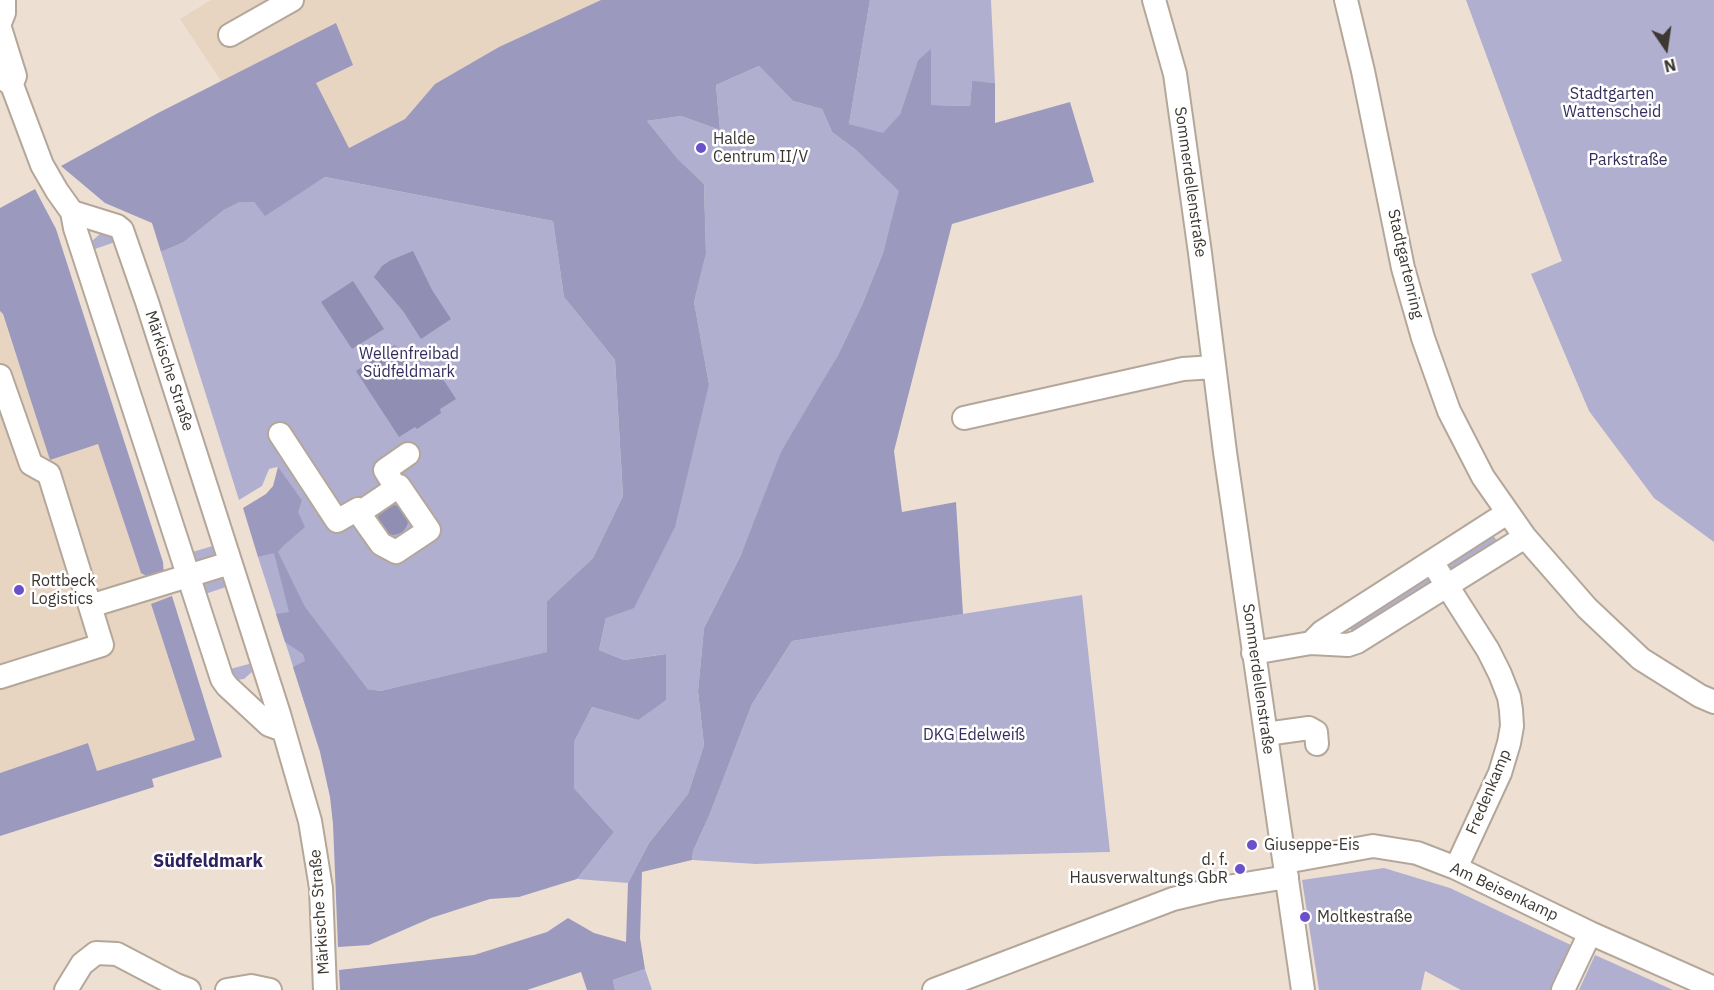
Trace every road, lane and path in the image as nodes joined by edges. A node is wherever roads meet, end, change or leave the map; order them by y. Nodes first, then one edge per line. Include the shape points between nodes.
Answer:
1 (4, 0) edge
2 (292, 0) edge
3 (1154, 0) edge
4 (1346, 0) edge
5 (0, 22) edge
6 (0, 28) edge
7 (230, 35) dead end
8 (6, 77) edge
9 (72, 212) junction
10 (1214, 367) junction
11 (0, 376) edge
12 (964, 418) dead end
13 (280, 434) dead end
14 (408, 454) dead end
15 (396, 488) junction
16 (361, 512) junction
17 (1507, 513) junction
18 (1525, 537) junction
19 (1432, 562) junction
20 (230, 563) junction
21 (189, 577) junction
22 (1447, 587) junction
23 (90, 606) junction
24 (1311, 643) junction
25 (1253, 653) junction
26 (0, 676) edge
27 (1714, 702) edge
28 (283, 730) junction
29 (1266, 734) junction
30 (1317, 744) dead end
31 (1456, 868) junction
32 (1286, 870) junction
33 (1590, 933) junction
34 (948, 988) edge
35 (1714, 988) edge
36 (66, 990) edge
37 (189, 990) edge
38 (227, 990) edge
39 (270, 990) edge
40 (326, 990) edge
41 (1303, 990) edge
42 (1563, 990) edge

1 - 5 street
2 - 7 street
3 - 10 street, Sommerdellenstraße via 1175,74
4 - 17 street, Stadtgartenring via 1403,268 1423,338 1449,411 1482,477
6 - 8 street via 15,76
8 - 9 street via 42,165
9 - 20 street, Märkische Straße via 117,226 125,236
9 - 21 street
10 - 12 street via 1183,369
10 - 25 street, Sommerdellenstraße
11 - 23 street via 31,464 49,474
13 - 16 street via 337,521 358,509
14 - 15 street via 385,470
15 - 16 street
15 - 16 street via 399,486 429,530 396,552 381,544
17 - 18 street, Stadtgartenring
17 - 19 street
18 - 22 street
18 - 27 street, Stadtgartenring via 1587,608 1641,659
19 - 22 street, Fredenkamp
19 - 24 street via 1322,632
20 - 21 street
20 - 28 street, Märkische Straße
21 - 23 street
21 - 28 street via 222,679 269,724
22 - 24 street via 1357,642
22 - 31 street, Fredenkamp via 1500,674 1509,697 1512,726 1500,773
23 - 26 street via 102,645
24 - 25 street
25 - 29 street, Sommerdellenstraße
28 - 40 street, Märkische Straße via 316,849
29 - 30 street via 1309,728 1316,732
29 - 32 street, Sommerdellenstraße
31 - 32 street, Am Beisenkamp via 1417,853 1373,846
31 - 33 street, Am Beisenkamp
32 - 34 street via 1173,899
32 - 41 street, Sommerdellenstraße
33 - 35 street, Am Beisenkamp
33 - 42 street
36 - 37 street via 82,964 96,953 117,954
38 - 39 street via 252,986

